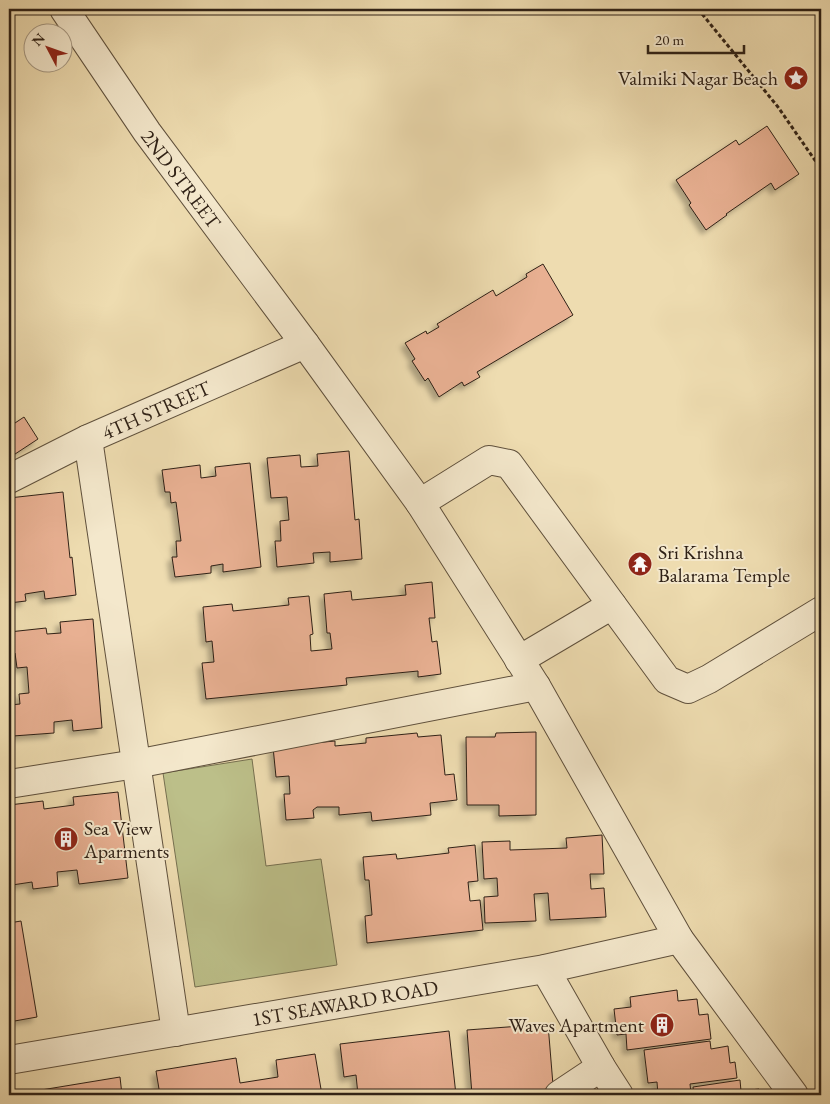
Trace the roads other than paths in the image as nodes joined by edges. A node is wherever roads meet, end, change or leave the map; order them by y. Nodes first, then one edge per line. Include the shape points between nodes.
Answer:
1 (64, 9) edge
2 (305, 344) junction
3 (88, 439) junction
4 (9, 479) edge
5 (420, 503) junction
6 (612, 605) junction
7 (821, 611) edge
8 (519, 660) junction
9 (536, 686) junction
10 (136, 764) junction
11 (9, 784) edge
12 (679, 939) junction
13 (545, 969) junction
14 (176, 1032) junction
15 (9, 1060) edge
16 (601, 1067) junction
17 (559, 1095) edge
18 (619, 1095) edge
19 (794, 1095) edge

1 - 2 street, 2ND STREET via 147,132
2 - 3 street, 4TH STREET
2 - 5 street, 2ND STREET
3 - 4 street, 4TH STREET
3 - 10 street
5 - 6 street via 489,460 509,464
5 - 8 street, 2ND STREET
6 - 7 street via 667,680 688,689
6 - 8 street
8 - 9 street, 2ND STREET
9 - 10 street
9 - 12 street, 2ND STREET
10 - 11 street
10 - 14 street
12 - 13 street, 1ST SEAWARD ROAD
12 - 19 street, 2ND STREET
13 - 14 street, 1ST SEAWARD ROAD
13 - 16 street
14 - 15 street, 1ST SEAWARD ROAD
16 - 17 street
16 - 18 street

